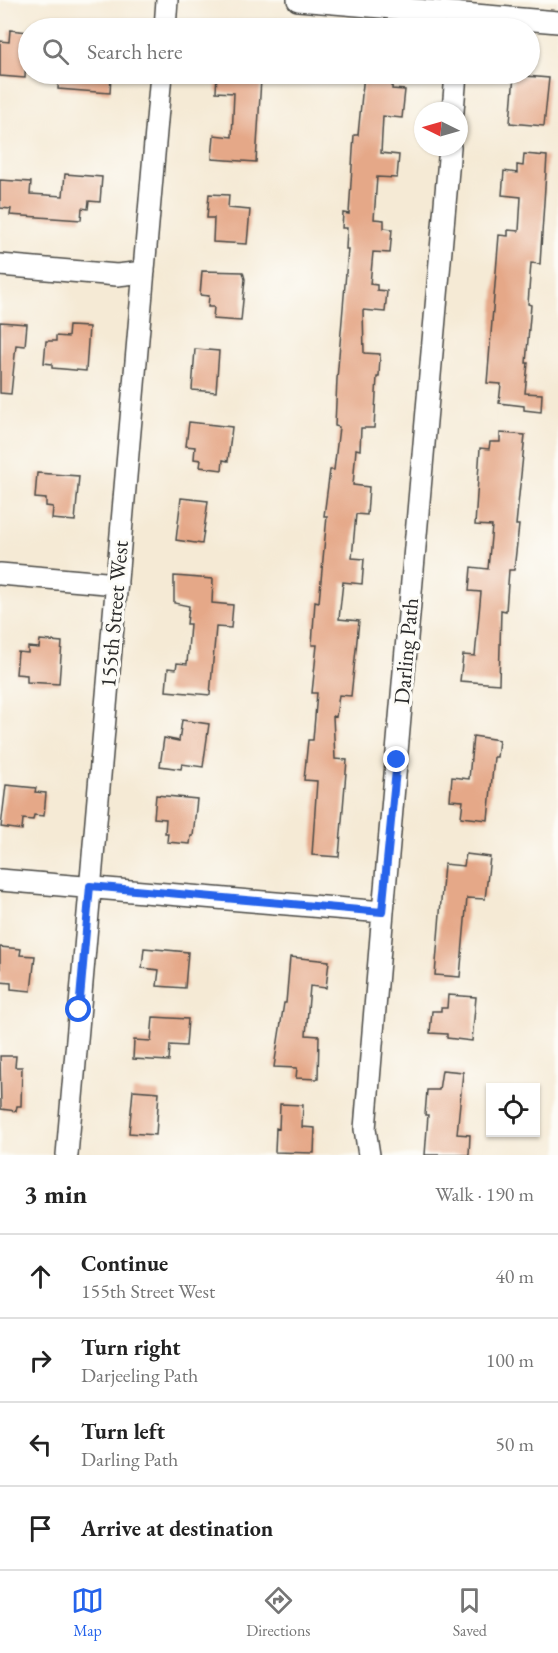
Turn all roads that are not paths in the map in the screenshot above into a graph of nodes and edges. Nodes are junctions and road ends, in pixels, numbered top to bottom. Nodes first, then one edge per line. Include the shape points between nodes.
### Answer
1 (167, 0) edge
2 (298, 0) edge
3 (166, 18) edge
4 (437, 18) edge
5 (540, 22) edge
6 (558, 22) edge
7 (160, 84) edge
8 (455, 84) edge
9 (454, 102) edge
10 (449, 156) edge
11 (0, 265) edge
12 (144, 272) junction
13 (0, 573) edge
14 (117, 584) junction
15 (0, 880) edge
16 (90, 886) junction
17 (382, 912) junction
18 (67, 1155) edge
19 (369, 1155) edge

1 - 3 street
2 - 4 street
5 - 6 street
7 - 12 street, 155th Street West
8 - 9 street
10 - 17 street, Darling Path
11 - 12 street via 117,275
12 - 14 street, 155th Street West
13 - 14 street
14 - 16 street, 155th Street West
15 - 16 street
16 - 17 street
16 - 18 street, 155th Street West
17 - 19 street, Darling Path via 366,1129

